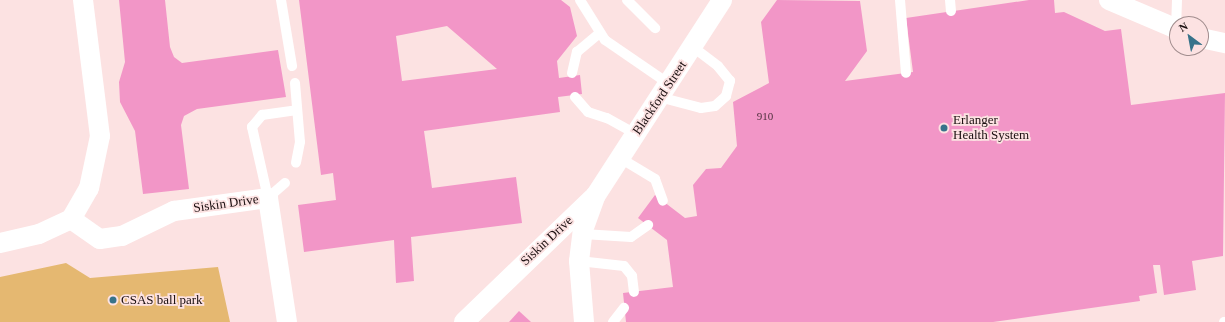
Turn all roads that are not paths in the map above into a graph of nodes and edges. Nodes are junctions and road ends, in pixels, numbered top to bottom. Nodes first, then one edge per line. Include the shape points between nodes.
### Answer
1 (83, 0) edge
2 (281, 0) edge
3 (580, 0) edge
4 (627, 0) edge
5 (722, 0) edge
6 (900, 0) edge
7 (950, 0) edge
8 (1109, 0) edge
9 (1177, 0) edge
10 (951, 11) dead end
11 (1177, 16) edge
12 (1169, 26) edge
13 (655, 28) dead end
14 (600, 33) junction
15 (1209, 40) edge
16 (1225, 43) edge
17 (694, 47) junction
18 (292, 66) dead end
19 (572, 73) dead end
20 (906, 73) dead end
21 (295, 84) dead end
22 (664, 90) junction
23 (575, 98) dead end
24 (297, 110) junction
25 (636, 134) junction
26 (620, 158) junction
27 (296, 163) dead end
28 (285, 184) dead end
29 (596, 195) junction
30 (268, 198) junction
31 (663, 201) dead end
32 (71, 219) junction
33 (648, 225) dead end
34 (583, 234) junction
35 (0, 243) edge
36 (578, 261) junction
37 (634, 292) dead end
38 (624, 308) dead end
39 (287, 322) edge
40 (464, 322) edge
41 (584, 322) edge
42 (613, 322) edge

1 - 32 street via 100,136 89,188
2 - 18 lane
3 - 14 lane
4 - 13 lane
5 - 17 street, Blackford Street
6 - 20 lane
7 - 10 lane
8 - 12 street
9 - 11 lane
14 - 19 lane via 578,52
14 - 22 lane
15 - 16 street
17 - 22 street, Blackford Street
17 - 22 lane via 730,81 726,96 715,106 701,108
21 - 24 lane
22 - 25 street, Blackford Street
23 - 25 lane via 588,112 607,118
24 - 27 lane via 300,142
24 - 30 lane via 262,115 252,128
25 - 26 street, Blackford Street
26 - 29 street, Blackford Street
26 - 31 lane via 655,179
28 - 30 lane
29 - 34 street
29 - 40 street, Siskin Drive
30 - 32 street, Siskin Drive via 174,211 122,236 100,238
30 - 39 street, Siskin Drive
32 - 35 street via 39,234
33 - 34 lane via 631,237
34 - 36 street
36 - 37 lane via 624,266 632,276
36 - 41 street
38 - 42 lane

